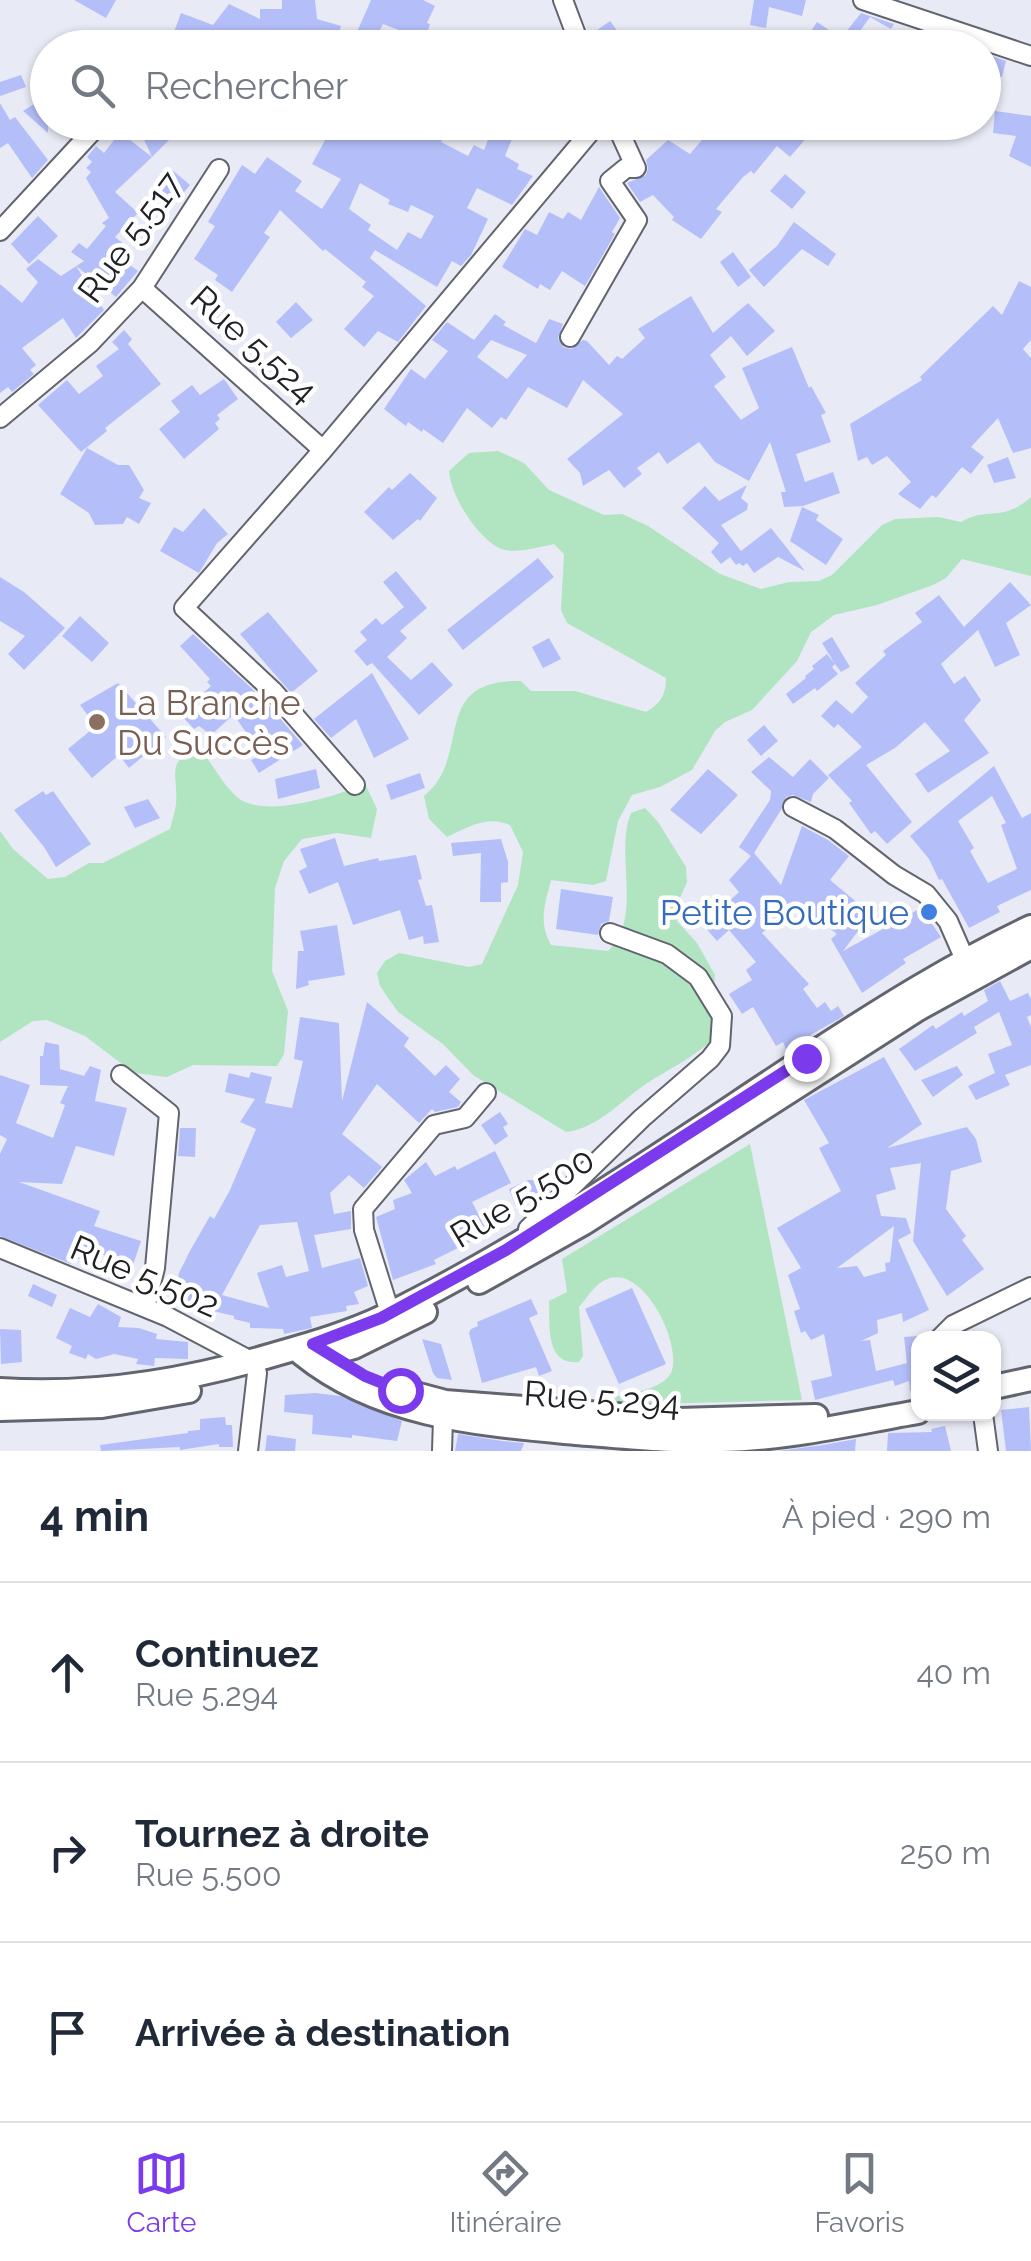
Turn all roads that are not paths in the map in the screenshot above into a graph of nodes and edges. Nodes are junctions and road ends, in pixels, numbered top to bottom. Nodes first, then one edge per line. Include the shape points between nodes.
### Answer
1 (563, 0) edge
2 (863, 0) edge
3 (574, 30) edge
4 (953, 30) edge
5 (1001, 46) edge
6 (1031, 56) edge
7 (84, 140) edge
8 (584, 140) edge
9 (623, 140) edge
10 (219, 169) dead end
11 (0, 232) edge
12 (142, 288) junction
13 (570, 337) dead end
14 (0, 418) edge
15 (323, 450) junction
16 (355, 785) dead end
17 (794, 807) dead end
18 (1031, 927) edge
19 (610, 933) dead end
20 (1031, 947) edge
21 (966, 962) junction
22 (121, 1076) dead end
23 (486, 1093) dead end
24 (0, 1248) edge
25 (506, 1250) junction
26 (1031, 1287) edge
27 (145, 1307) junction
28 (390, 1313) junction
29 (947, 1331) edge
30 (311, 1352) junction
31 (255, 1368) junction
32 (1031, 1379) edge
33 (1001, 1385) edge
34 (0, 1390) edge
35 (1031, 1394) edge
36 (1001, 1397) edge
37 (911, 1403) edge
38 (0, 1409) edge
39 (911, 1413) edge
40 (444, 1419) junction
41 (983, 1421) edge
42 (677, 1445) edge
43 (248, 1451) edge
44 (442, 1451) edge
45 (988, 1451) edge

1 - 3 street
2 - 4 street
5 - 6 street
7 - 11 street
8 - 15 street
9 - 13 street via 636,168 610,181 637,220
10 - 12 street, Rue 5.517
12 - 14 street, Rue 5.517
12 - 15 street, Rue 5.524
15 - 16 street via 184,608 273,691
17 - 21 street via 926,894 948,920
18 - 21 main road, Rue 5.500
19 - 25 street via 667,954 698,977 722,1016 720,1046
20 - 30 main road, Rue 5.500 via 851,1050 550,1244 376,1338
21 - 25 main road, Rue 5.500 via 852,1027
22 - 27 street via 169,1113 156,1268
23 - 28 street via 465,1118 434,1125 363,1208
24 - 27 street, Rue 5.502
25 - 28 main road, Rue 5.500
26 - 29 street
27 - 31 street, Rue 5.502
28 - 30 main road, Rue 5.500
30 - 31 main road, Rue 5.500
30 - 37 main road, Rue 5.294 via 444,1402 546,1412 785,1418
30 - 40 main road, Rue 5.294 via 356,1389
31 - 34 main road, Rue 5.500 via 100,1389
31 - 38 main road, Rue 5.500 via 126,1403
31 - 43 street
32 - 33 main road
35 - 36 main road
39 - 42 main road, Rue 5.294
40 - 42 main road, Rue 5.294
40 - 44 street
41 - 45 street

